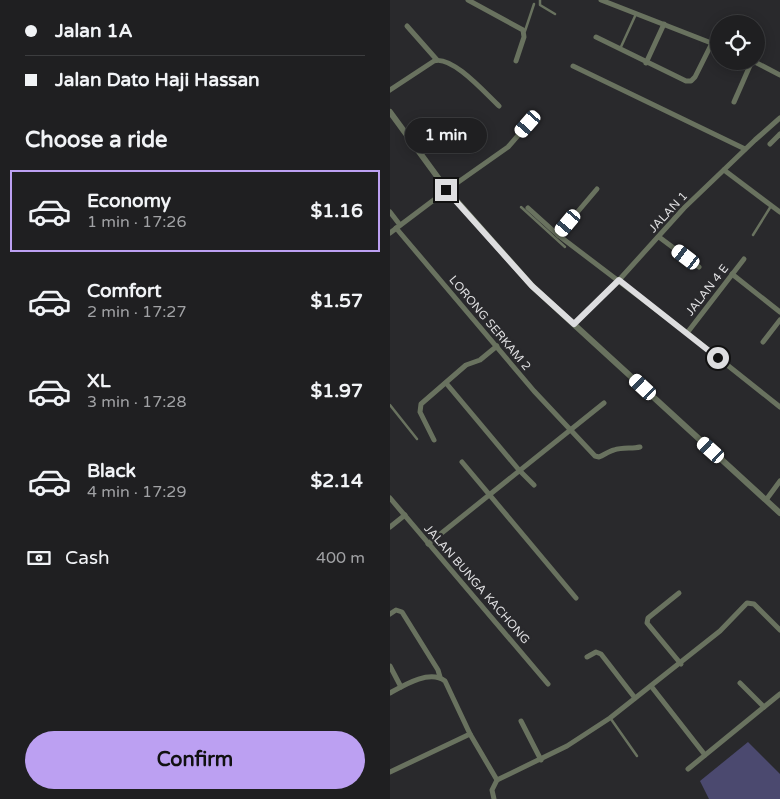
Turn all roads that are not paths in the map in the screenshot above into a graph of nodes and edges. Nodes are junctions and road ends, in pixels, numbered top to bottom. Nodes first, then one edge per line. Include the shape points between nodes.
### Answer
1 (468, 0) edge
2 (540, 0) edge
3 (600, 0) edge
4 (534, 4) dead end
5 (555, 14) dead end
6 (636, 14) junction
7 (664, 24) junction
8 (407, 26) dead end
9 (524, 33) junction
10 (596, 37) dead end
11 (710, 42) edge
12 (710, 47) edge
13 (620, 49) junction
14 (437, 60) junction
15 (516, 61) dead end
16 (646, 63) junction
17 (573, 66) dead end
18 (765, 68) edge
19 (748, 70) edge
20 (780, 75) edge
21 (390, 90) edge
22 (734, 102) dead end
23 (499, 106) dead end
24 (390, 112) edge
25 (780, 118) edge
26 (528, 124) dead end
27 (780, 134) edge
28 (770, 144) dead end
29 (746, 149) junction
30 (724, 170) junction
31 (598, 188) dead end
32 (446, 190) junction
33 (772, 206) junction
34 (521, 207) dead end
35 (528, 208) dead end
36 (390, 212) edge
37 (780, 212) edge
38 (538, 220) junction
39 (398, 227) junction
40 (390, 233) edge
41 (558, 235) junction
42 (753, 235) dead end
43 (659, 237) junction
44 (565, 247) dead end
45 (744, 259) dead end
46 (699, 267) dead end
47 (732, 274) junction
48 (619, 280) junction
49 (780, 312) edge
50 (780, 320) edge
51 (574, 324) junction
52 (687, 333) junction
53 (763, 342) dead end
54 (497, 346) junction
55 (446, 383) junction
56 (604, 402) dead end
57 (390, 405) edge
58 (780, 407) edge
59 (392, 410) edge
60 (571, 430) junction
61 (417, 440) dead end
62 (434, 440) dead end
63 (640, 447) dead end
64 (462, 462) dead end
65 (519, 470) junction
66 (780, 481) edge
67 (534, 485) dead end
68 (489, 494) junction
69 (390, 498) edge
70 (766, 500) junction
71 (780, 512) edge
72 (405, 515) junction
73 (390, 527) edge
74 (428, 544) junction
75 (680, 593) dead end
76 (576, 598) dead end
77 (390, 614) edge
78 (780, 630) edge
79 (587, 657) dead end
80 (681, 664) junction
81 (390, 666) edge
82 (440, 677) junction
83 (740, 683) dead end
84 (548, 684) dead end
85 (651, 686) junction
86 (401, 687) junction
87 (390, 693) edge
88 (780, 694) edge
89 (635, 698) junction
90 (764, 707) junction
91 (610, 718) junction
92 (521, 721) dead end
93 (470, 734) junction
94 (705, 755) junction
95 (637, 756) dead end
96 (541, 760) junction
97 (688, 768) dead end
98 (390, 772) edge
99 (497, 780) junction
100 (494, 799) edge

1 - 9 street
2 - 5 lane via 540,5
3 - 6 street
4 - 9 lane
6 - 7 street
6 - 13 lane
7 - 11 street
7 - 16 street
8 - 14 street
9 - 15 street
10 - 13 street
12 - 16 street via 691,81
13 - 16 street
14 - 21 street
14 - 23 street via 458,68
17 - 29 street
18 - 20 street
19 - 22 street
24 - 32 street
25 - 29 street, JALAN 1
26 - 32 street via 508,147
27 - 28 street
29 - 30 street, JALAN 1
30 - 33 street
30 - 43 street, JALAN 1
31 - 41 street
32 - 39 street
32 - 51 street via 532,286
33 - 37 street
33 - 42 lane
34 - 38 lane
35 - 38 street
36 - 39 street, LORONG SERKAM 2
38 - 41 street
38 - 44 lane
39 - 40 street
39 - 54 street, LORONG SERKAM 2
41 - 48 street
43 - 46 street
43 - 48 street, JALAN 1
45 - 47 street, JALAN 4 E
47 - 49 street
47 - 52 street, JALAN 4 E
48 - 51 street, JALAN 1
48 - 52 street
50 - 53 street
51 - 70 street
52 - 58 street
54 - 55 street via 480,360 466,365
54 - 60 street, LORONG SERKAM 2
55 - 62 street via 420,406
55 - 65 street
56 - 60 street
57 - 59 lane
59 - 61 lane
60 - 63 street, LORONG SERKAM 2 via 599,457 611,450
60 - 65 street
64 - 68 street
65 - 67 street
65 - 68 street
66 - 70 street
68 - 74 street
68 - 76 street
69 - 72 street, JALAN BUNGA KACHONG
70 - 71 street
72 - 73 street
72 - 74 street, JALAN BUNGA KACHONG
74 - 84 street, JALAN BUNGA KACHONG
75 - 80 street via 648,618 647,623
77 - 82 street via 396,610 402,612
78 - 80 street via 754,604 746,602 720,631
79 - 89 street via 596,652 601,654
80 - 85 street
81 - 86 street
82 - 86 street via 428,677
82 - 93 street via 445,681
83 - 90 street
85 - 89 street
85 - 94 street
86 - 87 street
88 - 90 street
89 - 91 street
90 - 94 street
91 - 95 lane
91 - 96 street
92 - 96 street
93 - 98 street
93 - 99 street
94 - 97 street
96 - 99 street
99 - 100 street via 492,790

